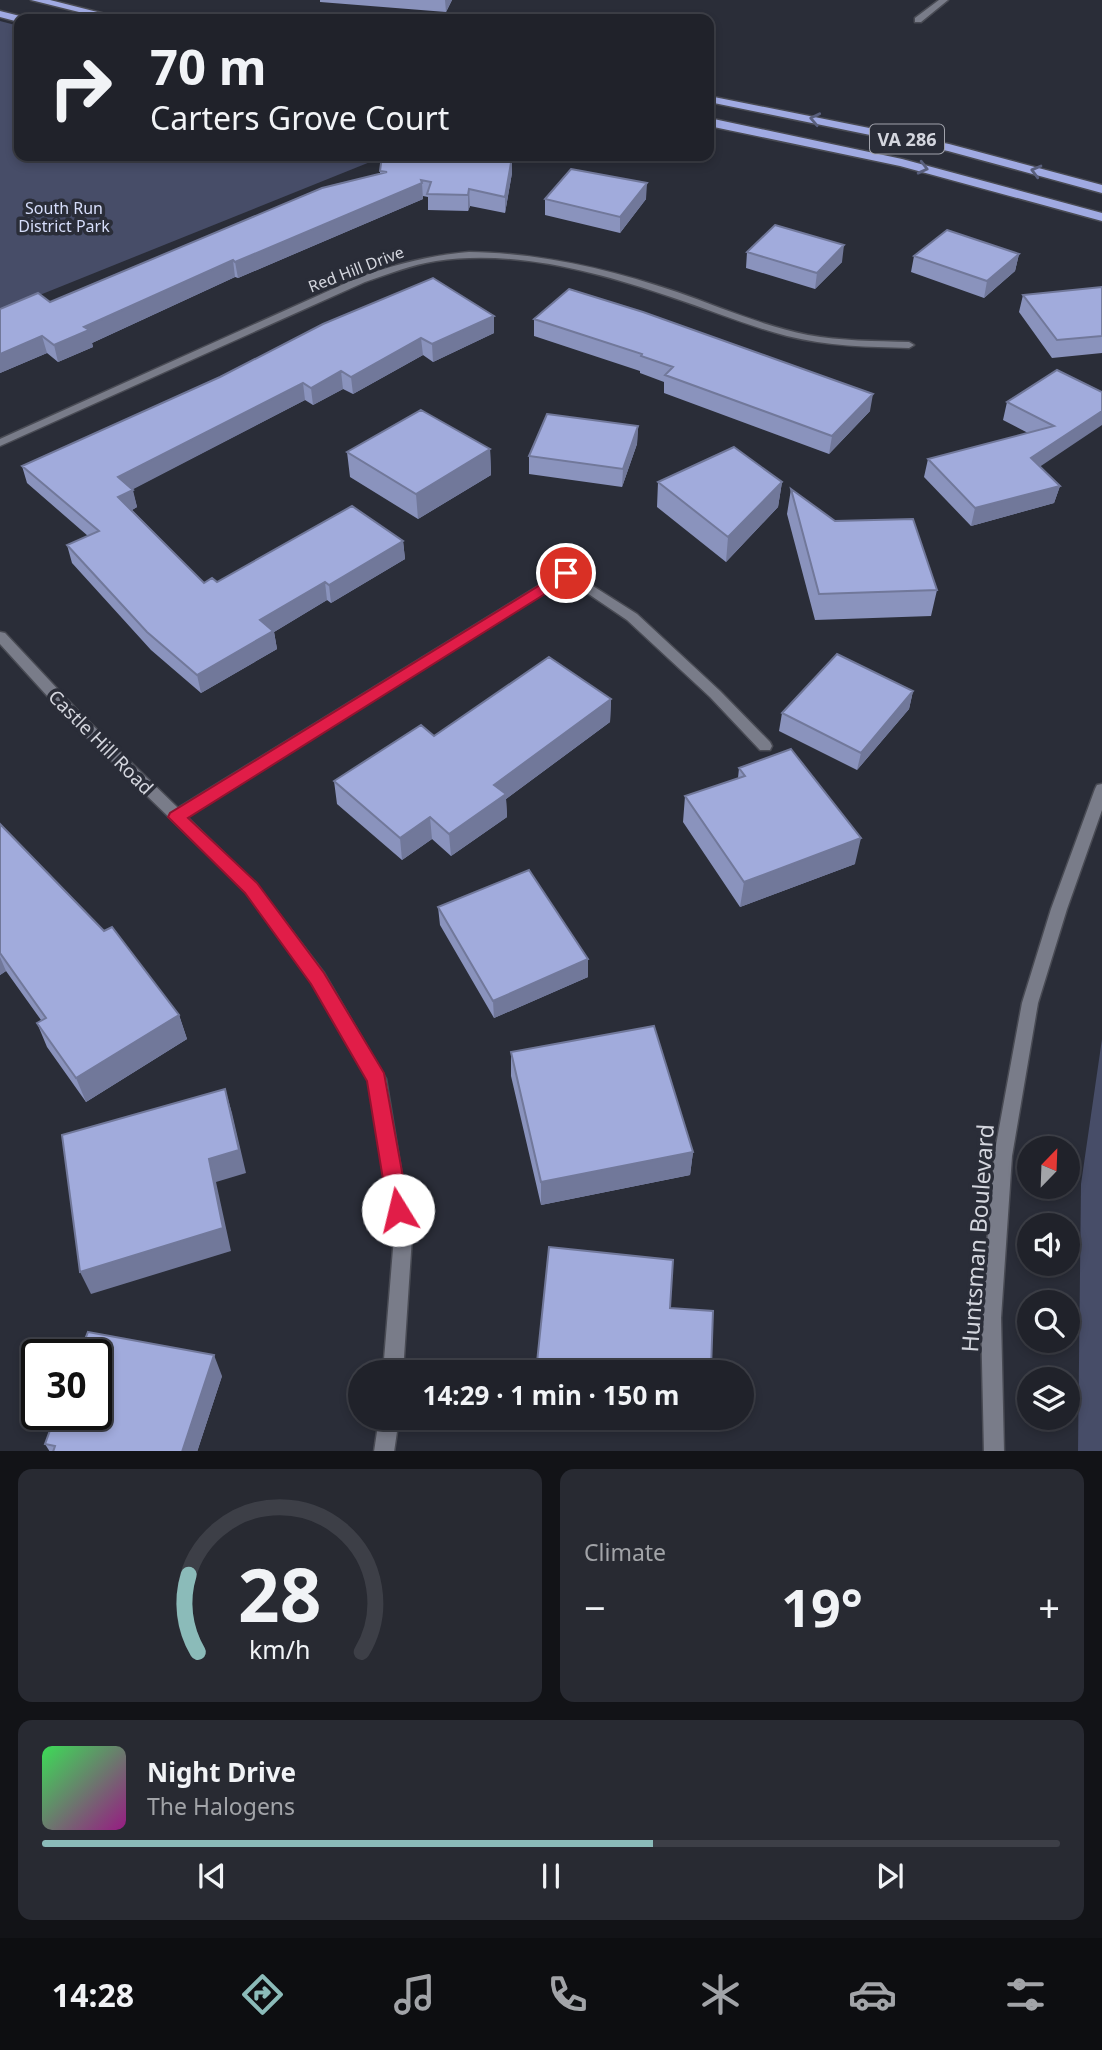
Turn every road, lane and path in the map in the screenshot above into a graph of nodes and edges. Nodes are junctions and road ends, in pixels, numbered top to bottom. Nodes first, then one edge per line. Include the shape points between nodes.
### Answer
1 (36, 0) edge
2 (944, 0) edge
3 (98, 14) edge
4 (918, 20) dead end
5 (714, 100) edge
6 (714, 123) edge
7 (1102, 189) edge
8 (1102, 217) edge
9 (909, 345) dead end
10 (0, 443) edge
11 (0, 636) edge
12 (765, 746) dead end
13 (1102, 789) edge
14 (176, 817) junction
15 (394, 1360) edge
16 (387, 1430) edge
17 (384, 1451) edge
18 (994, 1451) edge

1 - 3 highway
2 - 4 street
7 -> 5 highway, VA 286 via 949,148
6 -> 8 highway, VA 286 via 902,163
9 - 10 street, Red Hill Drive via 807,337 555,262 511,255 455,257 407,264 361,281
11 - 14 street, Castle Hill Road
12 - 14 street via 632,617 566,573
13 - 18 street, Huntsman Boulevard via 1030,1003 1003,1156 990,1318
14 - 15 street, Castle Hill Road via 251,888 318,978 377,1079 403,1237
16 - 17 street

